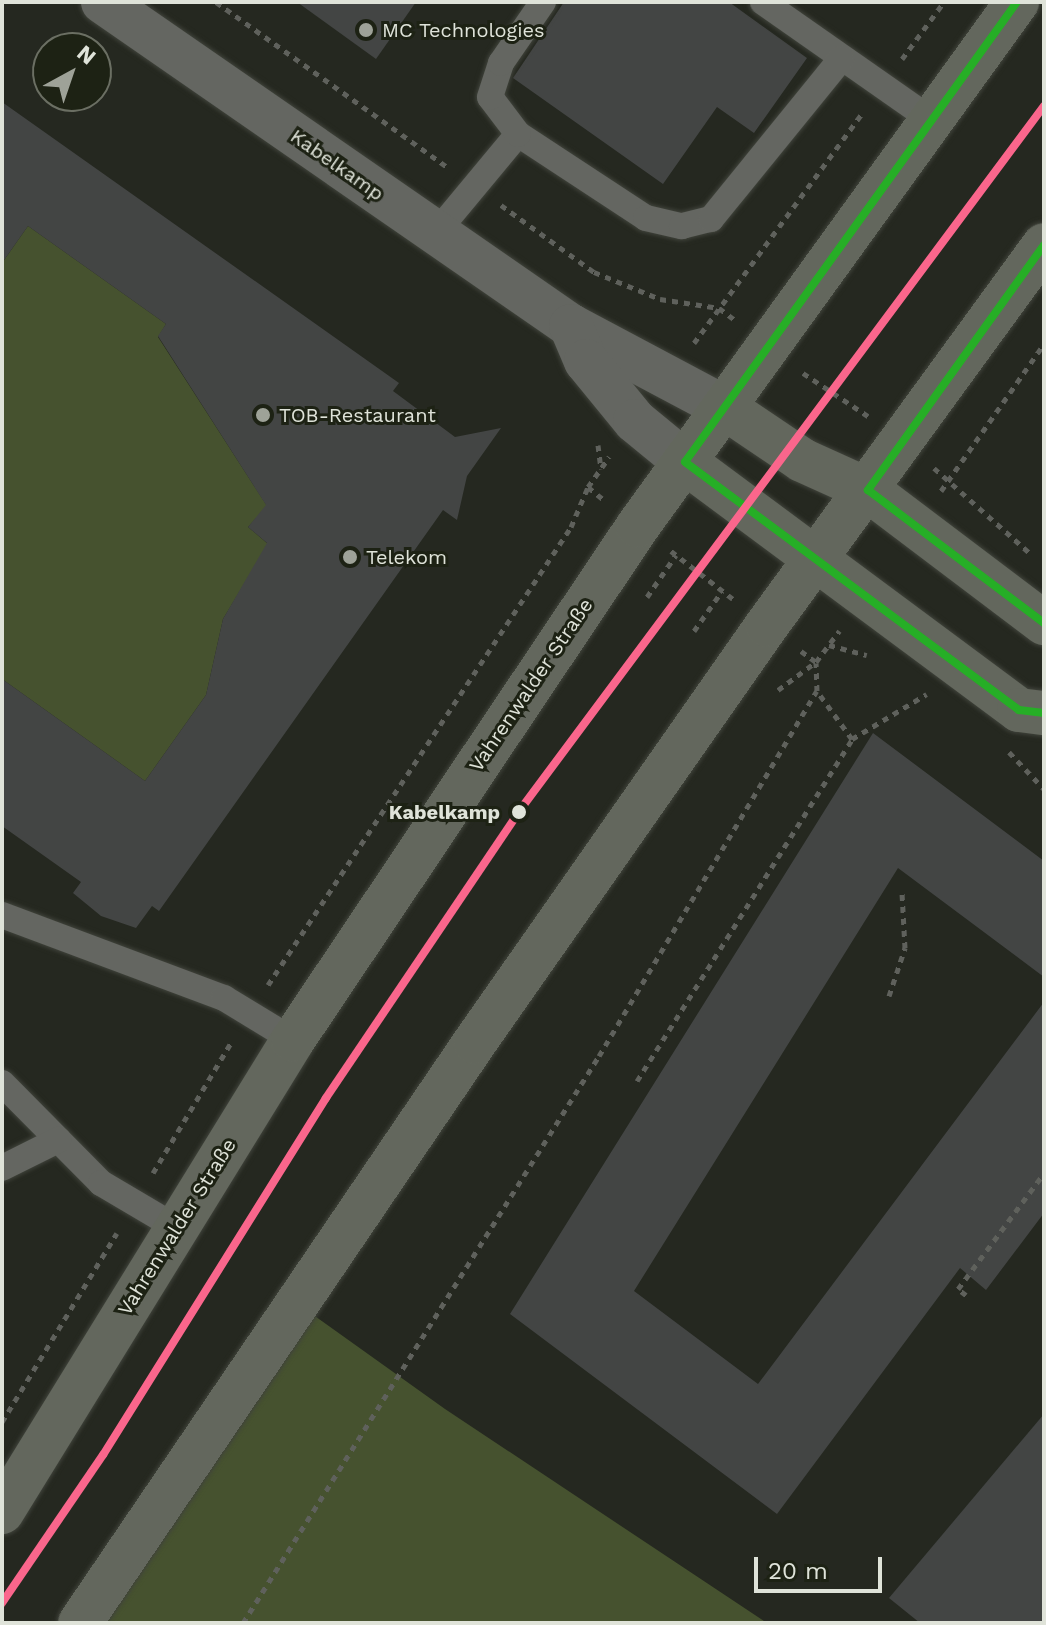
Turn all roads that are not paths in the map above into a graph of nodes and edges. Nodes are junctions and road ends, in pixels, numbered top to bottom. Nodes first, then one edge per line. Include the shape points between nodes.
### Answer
1 (103, 2) edge
2 (543, 2) edge
3 (763, 2) edge
4 (1017, 2) edge
5 (841, 59) junction
6 (933, 121) junction
7 (518, 134) junction
8 (435, 234) junction
9 (1044, 245) edge
10 (571, 326) junction
11 (725, 408) junction
12 (685, 462) junction
13 (868, 490) junction
14 (815, 559) junction
15 (1044, 623) edge
16 (1044, 713) edge
17 (2, 915) edge
18 (293, 1040) junction
19 (2, 1083) edge
20 (58, 1140) junction
21 (2, 1168) edge
22 (177, 1228) junction
23 (2, 1512) edge
24 (80, 1623) edge

1 - 8 street, Kabelkamp
2 - 7 lane via 501,63 490,97
3 - 5 lane
4 - 6 main road, Vahrenwalder Straße
5 - 6 lane
5 - 7 lane via 711,219 682,226 646,218
6 - 11 main road, Vahrenwalder Straße
7 - 8 lane
8 - 10 street, Kabelkamp
9 - 13 main road
10 - 11 street, Kabelkamp
10 - 12 street via 586,361 635,421
11 - 12 main road, Vahrenwalder Straße
11 - 13 main road via 802,460
12 - 14 main road
12 - 18 main road, Vahrenwalder Straße
13 - 14 main road
13 - 15 main road
14 - 16 main road via 1019,710
14 - 24 main road via 475,1042
17 - 18 lane via 224,998
18 - 22 main road, Vahrenwalder Straße
19 - 20 lane
20 - 21 lane
20 - 22 lane via 101,1183
22 - 23 main road, Vahrenwalder Straße

